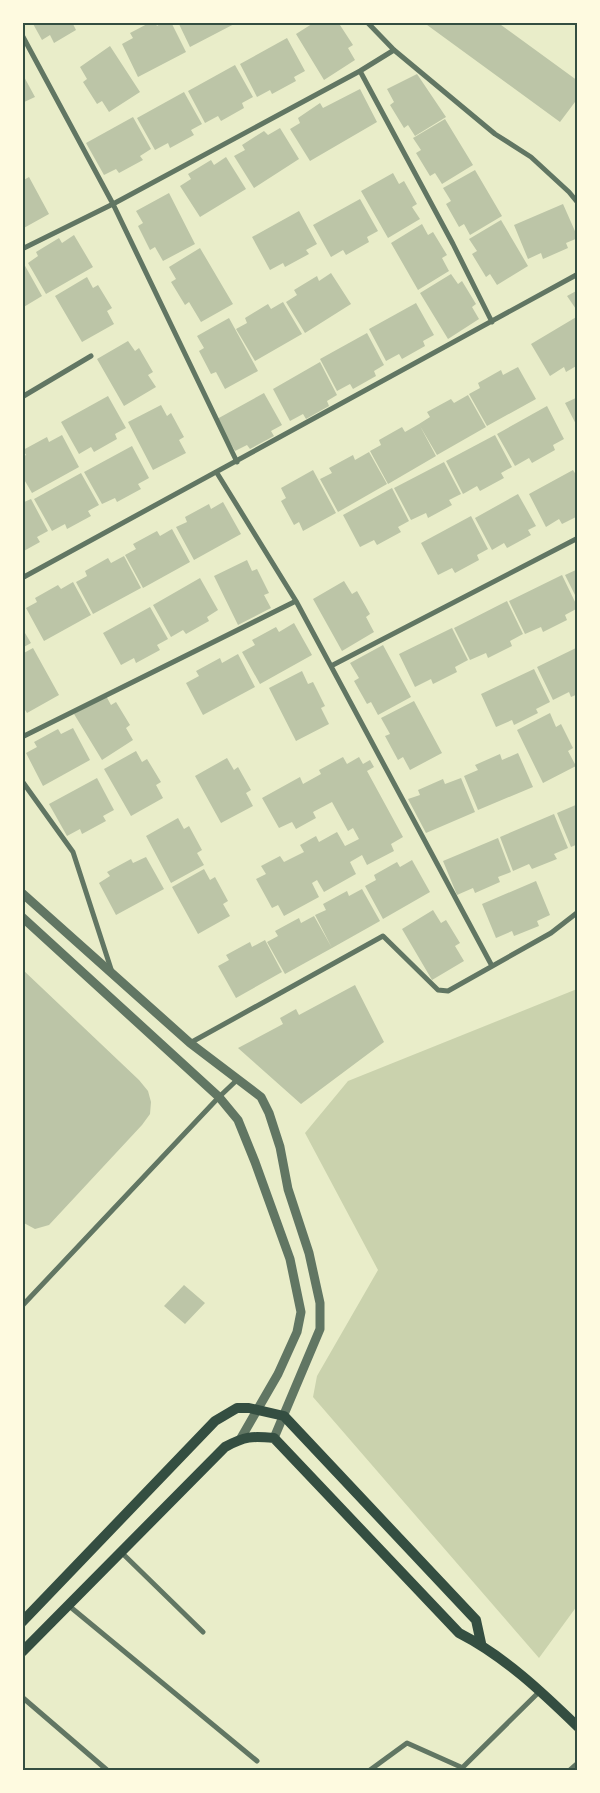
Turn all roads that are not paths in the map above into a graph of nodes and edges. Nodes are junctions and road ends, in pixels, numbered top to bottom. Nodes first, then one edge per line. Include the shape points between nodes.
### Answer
1 (367, 22) edge
2 (22, 35) edge
3 (394, 50) junction
4 (360, 70) junction
5 (578, 203) edge
6 (113, 204) junction
7 (22, 249) edge
8 (578, 274) edge
9 (492, 322) junction
10 (91, 356) dead end
11 (22, 397) edge
12 (237, 462) junction
13 (217, 472) junction
14 (578, 538) edge
15 (22, 578) edge
16 (296, 601) junction
17 (331, 666) junction
18 (22, 737) edge
19 (22, 781) edge
20 (22, 893) edge
21 (578, 912) edge
22 (22, 918) edge
23 (492, 966) junction
24 (112, 972) junction
25 (190, 1043) junction
26 (238, 1079) junction
27 (219, 1097) junction
28 (22, 1306) edge
29 (257, 1409) junction
30 (284, 1416) junction
31 (241, 1438) junction
32 (274, 1438) junction
33 (121, 1552) junction
34 (68, 1605) junction
35 (22, 1622) edge
36 (202, 1632) dead end
37 (481, 1644) junction
38 (22, 1652) edge
39 (541, 1691) junction
40 (22, 1697) edge
41 (578, 1727) edge
42 (257, 1761) dead end
43 (578, 1763) edge
44 (461, 1769) edge
45 (108, 1770) edge
46 (370, 1770) edge
47 (570, 1770) edge

1 - 3 street
2 - 6 street
3 - 4 street
3 - 5 street via 494,134 531,157
4 - 6 street
4 - 9 street
6 - 7 street
6 - 12 street
8 - 9 street
9 - 12 street
10 - 11 street
12 - 13 street
13 - 15 street
13 - 16 street
14 - 17 street
16 - 17 street
16 - 18 street
17 - 23 street
19 - 24 street via 73,852
20 - 24 street
21 - 23 street via 551,933
22 - 27 street
23 - 25 street via 448,991 438,990 383,936
24 - 25 street
25 - 26 street
26 - 27 street
26 - 30 street via 261,1097 269,1113 320,1303 320,1329
27 - 28 street
27 - 29 street via 238,1120 255,1162 290,1259 301,1312 297,1332 282,1366
29 - 30 main road
29 - 31 street
29 - 35 main road via 237,1408 215,1421
30 - 32 street
30 - 37 main road via 476,1620
31 - 32 main road
31 - 33 main road via 218,1453
32 - 37 main road via 459,1633
33 - 34 main road
33 - 36 street
34 - 38 main road
34 - 42 street
37 - 39 main road
39 - 41 main road
39 - 44 street
40 - 45 street
43 - 47 street
44 - 46 street via 407,1743

